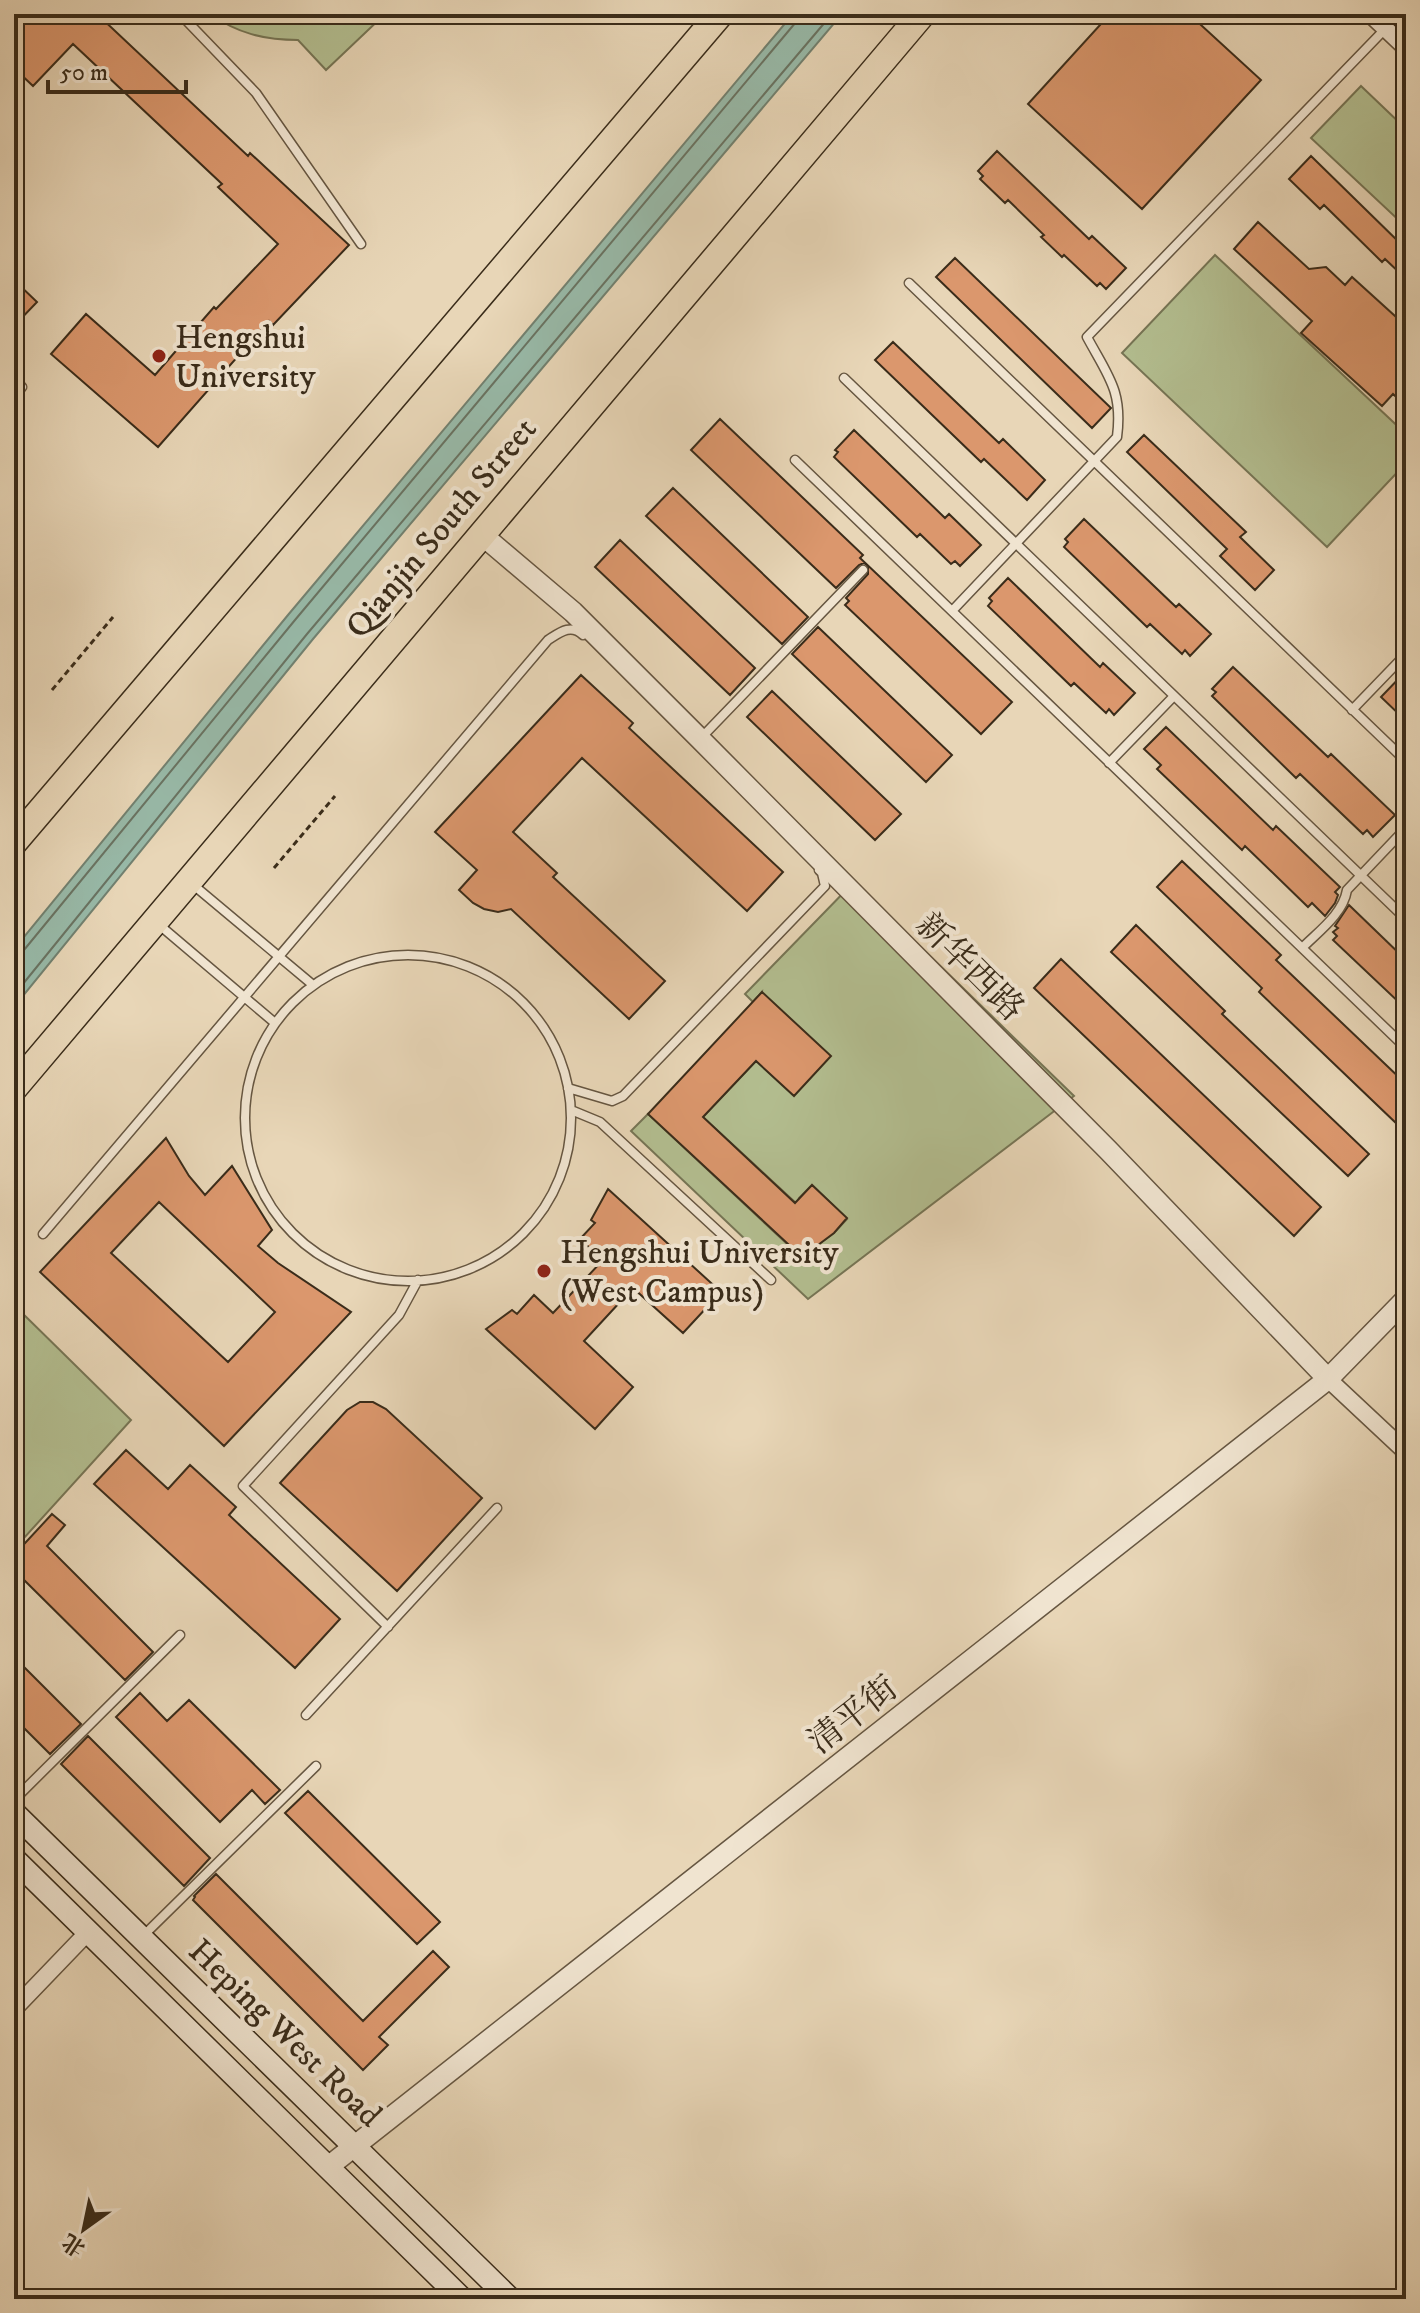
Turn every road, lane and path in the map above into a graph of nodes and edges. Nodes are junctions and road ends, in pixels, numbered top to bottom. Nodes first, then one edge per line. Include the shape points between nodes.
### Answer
1 (180, 14) edge
2 (720, 14) edge
3 (922, 14) edge
4 (1370, 14) edge
5 (1398, 18) edge
6 (1406, 48) edge
7 (361, 244) dead end
8 (909, 283) dead end
9 (844, 378) dead end
10 (14, 380) edge
11 (14, 396) edge
12 (795, 460) dead end
13 (1095, 462) junction
14 (481, 534) junction
15 (1016, 544) junction
16 (863, 570) dead end
17 (952, 611) junction
18 (113, 617) dead end
19 (1406, 654) edge
20 (52, 690) dead end
21 (1174, 696) junction
22 (1352, 710) junction
23 (700, 739) junction
24 (1406, 761) edge
25 (1109, 763) junction
26 (335, 796) dead end
27 (1406, 828) edge
28 (14, 842) edge
29 (274, 868) dead end
30 (1361, 875) junction
31 (189, 880) junction
32 (1406, 919) edge
33 (155, 921) junction
34 (1302, 948) junction
35 (279, 957) junction
36 (313, 985) junction
37 (245, 997) junction
38 (275, 1023) junction
39 (1406, 1048) edge
40 (14, 1088) edge
41 (568, 1088) junction
42 (571, 1110) junction
43 (43, 1234) dead end
44 (418, 1280) junction
45 (771, 1280) dead end
46 (1406, 1299) edge
47 (1328, 1379) junction
48 (1406, 1452) edge
49 (497, 1508) dead end
50 (388, 1627) junction
51 (180, 1635) dead end
52 (306, 1715) dead end
53 (316, 1766) dead end
54 (14, 1800) edge
55 (14, 1813) edge
56 (14, 1859) edge
57 (88, 1932) junction
58 (141, 1938) junction
59 (14, 2009) edge
60 (354, 2147) junction
61 (328, 2167) junction
62 (462, 2299) edge
63 (510, 2299) edge

1 - 7 lane via 256,93
2 - 28 main road
3 - 14 main road, Qianjin South Street
4 - 5 street
5 - 6 street
5 - 13 lane via 1087,337 1112,382 1120,416 1117,437
8 - 13 lane
9 - 15 lane
10 - 11 lane via 22,387
12 - 17 lane
13 - 15 lane
13 - 22 lane
14 - 23 street, 新华西路 via 573,612
14 - 31 main road, Qianjin South Street
15 - 17 lane
15 - 21 lane
16 - 23 lane
17 - 25 lane
18 - 20 path
19 - 22 lane
21 - 25 lane
21 - 30 lane
22 - 24 lane
23 - 47 street, 新华西路
25 - 34 lane
26 - 29 path
27 - 30 lane
30 - 32 lane
30 - 34 lane via 1339,910
31 - 33 main road, Qianjin South Street
31 - 35 lane
33 - 37 lane
33 - 40 main road, Qianjin South Street
34 - 39 lane
35 - 36 lane
35 - 37 lane
35 - 41 lane via 548,640 578,630 822,873 825,886 623,1096 612,1101
36 - 38 lane
36 - 41 lane via 351,965 393,956 436,957 477,970 514,994 543,1026
37 - 38 lane
37 - 43 lane
38 - 44 lane via 257,1055 246,1099 248,1144 267,1197 302,1241 340,1265 382,1278
41 - 42 lane
42 - 44 lane via 561,1176 525,1231 470,1268
42 - 45 lane via 600,1122
44 - 50 lane via 399,1315 243,1486
46 - 47 street, 清平街
47 - 48 street, 新华西路
47 - 60 street, 清平街
49 - 50 lane
50 - 52 lane
51 - 54 lane
53 - 58 lane
55 - 58 main road, Heping West Road
56 - 57 main road, Heping West Road
57 - 59 street
57 - 61 main road, Heping West Road
58 - 60 main road, Heping West Road
60 - 61 street, 清平街
60 - 63 main road, Heping West Road
61 - 62 main road, Heping West Road

